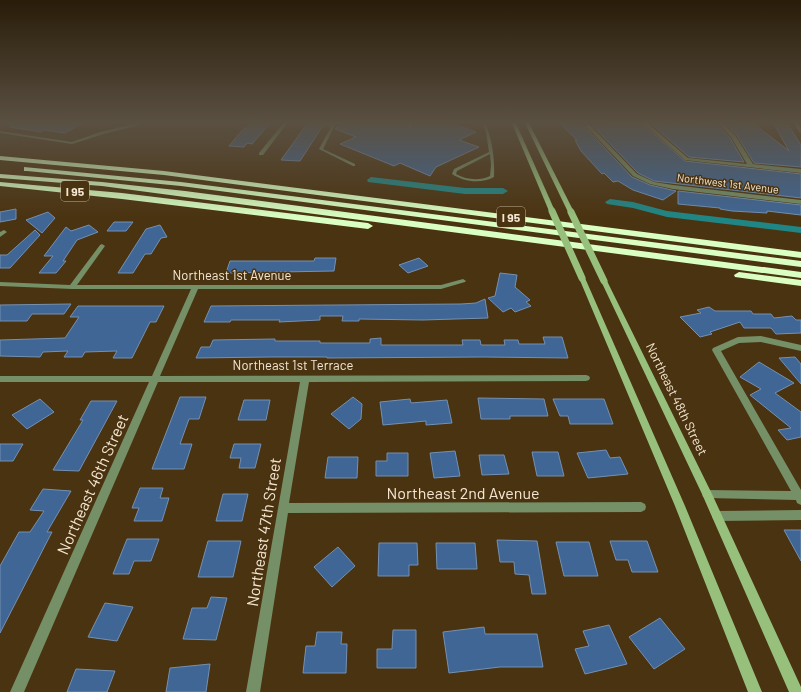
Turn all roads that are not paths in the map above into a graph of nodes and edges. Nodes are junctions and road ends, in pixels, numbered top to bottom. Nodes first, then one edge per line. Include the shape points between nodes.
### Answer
1 (330, 153) edge
2 (490, 153) joint
3 (527, 153) edge
4 (542, 153) edge
5 (614, 153) edge
6 (680, 153) edge
7 (743, 153) edge
8 (0, 158) edge
9 (0, 163) edge
10 (354, 165) dead end
11 (751, 166) junction
12 (0, 167) edge
13 (801, 172) edge
14 (0, 176) edge
15 (222, 180) junction
16 (0, 184) edge
17 (801, 202) edge
18 (102, 246) dead end
19 (801, 255) edge
20 (801, 264) edge
21 (801, 275) edge
22 (463, 281) dead end
23 (0, 284) edge
24 (801, 284) edge
25 (72, 287) junction
26 (195, 288) junction
27 (801, 348) edge
28 (157, 378) junction
29 (305, 378) junction
30 (586, 378) dead end
31 (2, 382) edge
32 (707, 494) junction
33 (800, 498) edge
34 (641, 507) dead end
35 (284, 508) junction
36 (801, 514) edge
37 (717, 516) junction
38 (18, 692) edge
39 (253, 692) edge
40 (755, 692) edge
41 (796, 692) edge

1 - 10 lane
2 - 2 lane via 492,177 473,180 460,178 454,174 455,170
3 - 40 main road, bridge via 677,498
4 - 32 main road, Northeast 48th Street, bridge
5 - 17 street, Northwest 1st Avenue via 635,175 652,183
6 - 11 street via 687,159
7 - 11 street
8 - 15 highway, I 95
9 - 15 highway via 183,180
11 - 13 street
12 - 20 highway via 181,184
14 - 21 highway via 186,194
15 - 19 highway, I 95
16 - 24 highway, I 95 via 227,208
18 - 25 street
22 - 26 street, Northeast 1st Avenue via 441,287
23 - 25 street, Northeast 1st Avenue
25 - 26 street, Northeast 1st Avenue
26 - 28 street, Northeast 46th Street
27 - 33 street via 761,339 738,340 716,350
28 - 29 street, Northeast 1st Terrace
28 - 31 street, Northeast 1st Terrace
28 - 38 street, Northeast 46th Street
29 - 30 street, Northeast 1st Terrace
29 - 35 street, Northeast 47th Street
32 - 33 street
32 - 37 main road, Northeast 48th Street
34 - 35 street, Northeast 2nd Avenue
35 - 39 street, Northeast 47th Street
36 - 37 street
37 - 41 main road, Northeast 48th Street

